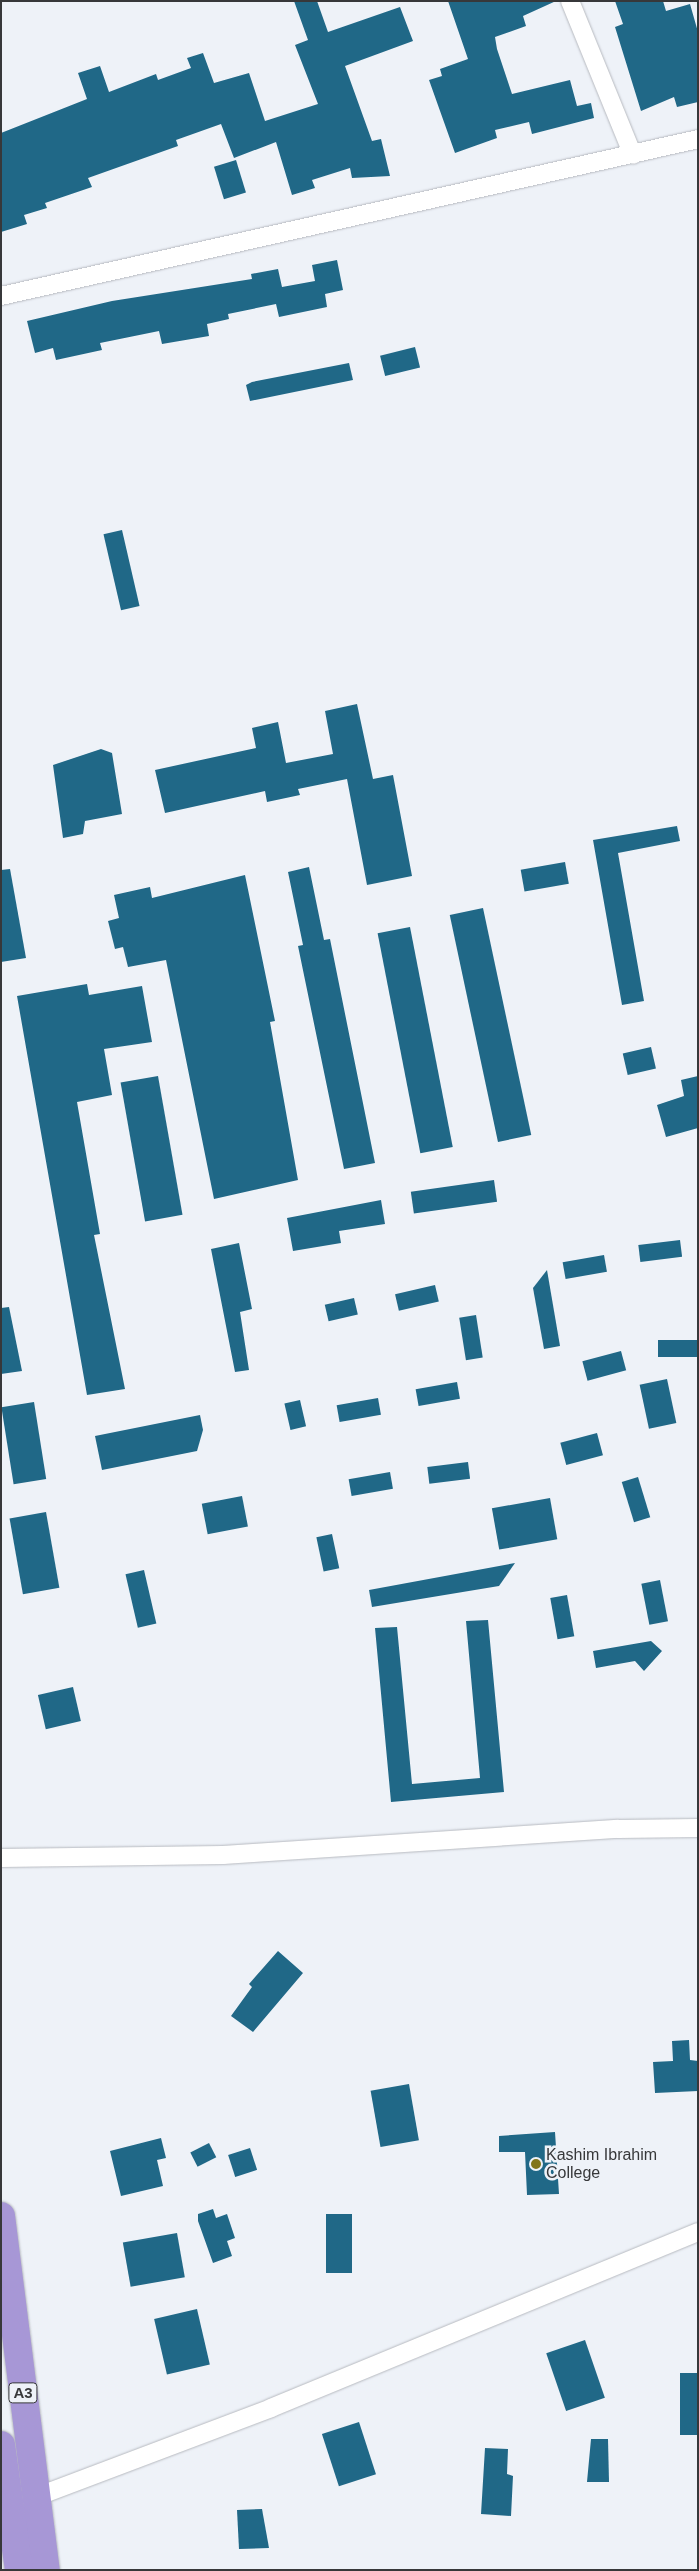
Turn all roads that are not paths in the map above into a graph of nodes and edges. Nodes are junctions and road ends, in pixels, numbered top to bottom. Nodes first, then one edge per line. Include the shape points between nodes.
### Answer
1 (570, 1) edge
2 (698, 139) edge
3 (633, 155) junction
4 (1, 296) edge
5 (698, 1828) edge
6 (1, 1858) edge
7 (1, 2216) edge
8 (698, 2232) edge
9 (1, 2444) edge
10 (36, 2497) junction
11 (19, 2570) edge
12 (46, 2570) edge

1 - 3 street
2 - 3 street
3 - 4 street
5 - 6 street via 618,1829 223,1855
7 - 10 highway, A3
8 - 10 street via 271,2408
9 - 11 highway
10 - 12 highway, A3

